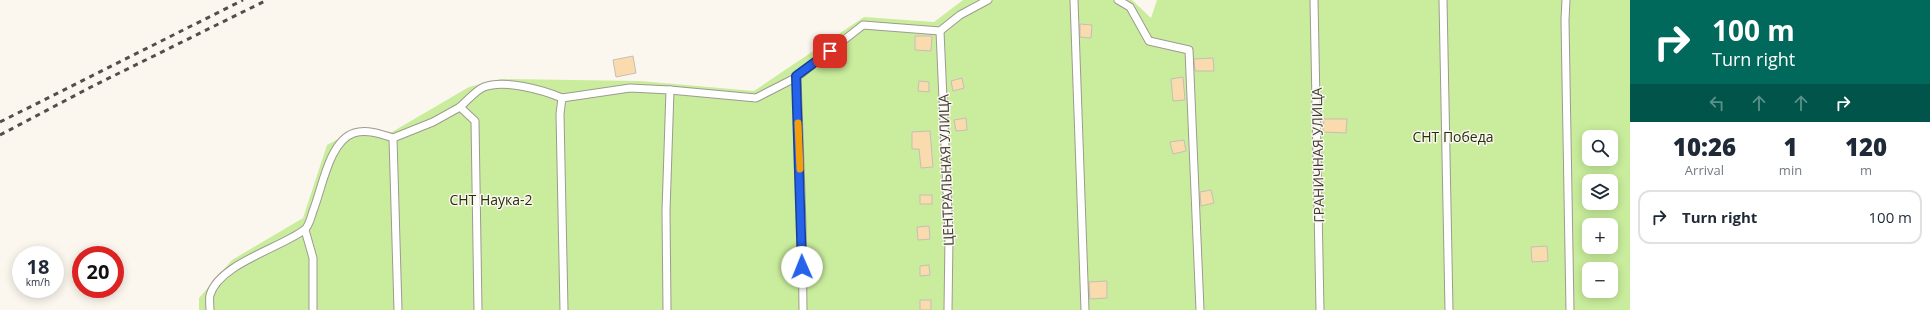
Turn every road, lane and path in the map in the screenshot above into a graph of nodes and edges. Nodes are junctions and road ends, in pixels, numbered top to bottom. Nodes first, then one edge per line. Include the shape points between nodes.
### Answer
1 (988, 0) edge
2 (1074, 0) edge
3 (1118, 0) edge
4 (1314, 0) edge
5 (1443, 0) edge
6 (1566, 0) edge
7 (940, 30) junction
8 (796, 76) junction
9 (670, 90) junction
10 (562, 98) junction
11 (460, 107) junction
12 (393, 138) junction
13 (305, 230) junction
14 (210, 310) edge
15 (313, 310) edge
16 (398, 310) edge
17 (478, 310) edge
18 (564, 310) edge
19 (667, 310) edge
20 (803, 310) edge
21 (948, 310) edge
22 (1084, 310) edge
23 (1200, 310) edge
24 (1320, 310) edge
25 (1450, 310) edge
26 (1570, 310) edge

1 - 7 lane via 960,15
2 - 22 lane
3 - 23 lane via 1130,6 1149,41 1189,50
4 - 24 lane, ГРАНИЧНАЯ УЛИЦА
5 - 25 lane
6 - 26 lane
7 - 8 lane via 863,26
7 - 21 lane, ЦЕНТРАЛЬНАЯ УЛИЦА via 949,237
8 - 9 lane via 756,98
8 - 20 lane
9 - 10 lane via 630,88
9 - 19 lane via 666,210
10 - 11 lane via 548,92 500,84 483,87
10 - 18 lane via 560,114
11 - 12 lane via 433,122
11 - 17 lane via 475,121
12 - 13 lane via 375,132 354,133 340,143 327,169
12 - 16 lane
13 - 14 lane via 243,263 221,278 210,295
13 - 15 lane via 313,258

